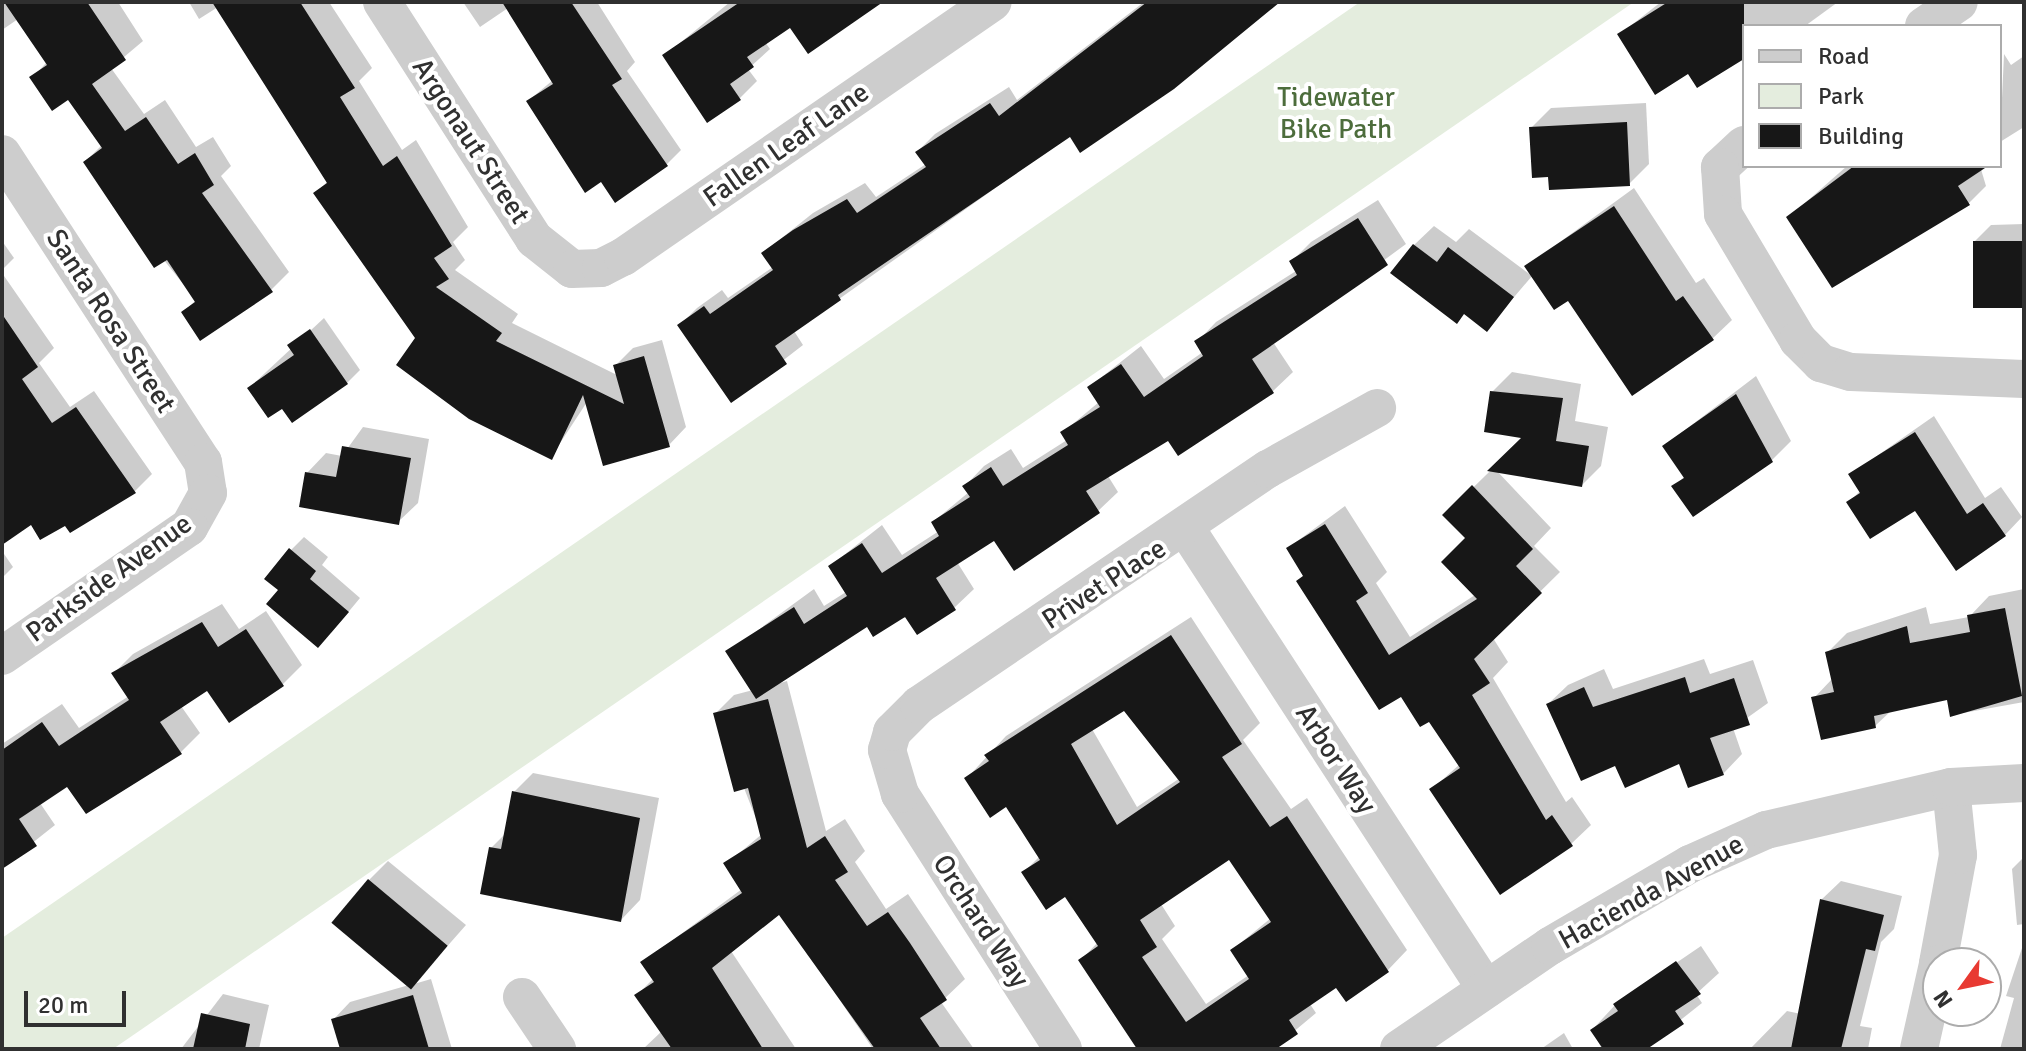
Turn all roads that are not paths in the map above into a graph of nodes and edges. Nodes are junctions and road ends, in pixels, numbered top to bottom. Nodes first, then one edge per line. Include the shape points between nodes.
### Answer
1 (382, 2) edge
2 (993, 2) edge
3 (1959, 2) edge
4 (1927, 24) edge
5 (1742, 147) edge
6 (2, 154) edge
7 (572, 269) joint
8 (2024, 379) edge
9 (1377, 408) dead end
10 (208, 493) joint
11 (1187, 530) junction
12 (2, 656) edge
13 (2024, 783) edge
14 (1951, 787) junction
15 (900, 794) joint
16 (1941, 947) edge
17 (1486, 989) junction
18 (522, 997) dead end
19 (1924, 1027) edge
20 (557, 1049) edge
21 (1063, 1049) edge
22 (1399, 1049) edge
23 (1919, 1049) edge

1 - 7 street, Argonaut Street via 534,239
2 - 7 street, Fallen Leaf Lane via 623,257
3 - 4 street
5 - 8 street via 1720,167 1723,214 1798,340 1821,363 1851,372
6 - 10 street, Santa Rosa Street via 203,462
9 - 11 street, Privet Place via 1268,469
10 - 12 street, Parkside Avenue via 189,527
11 - 15 street, Privet Place via 919,705 892,732 887,750
11 - 17 street, Arbor Way
13 - 14 street, Hacienda Avenue
14 - 16 street via 1958,855
14 - 17 street, Hacienda Avenue via 1766,830 1690,864
15 - 21 street, Orchard Way
17 - 22 street, Hacienda Avenue
18 - 20 street
19 - 23 street

